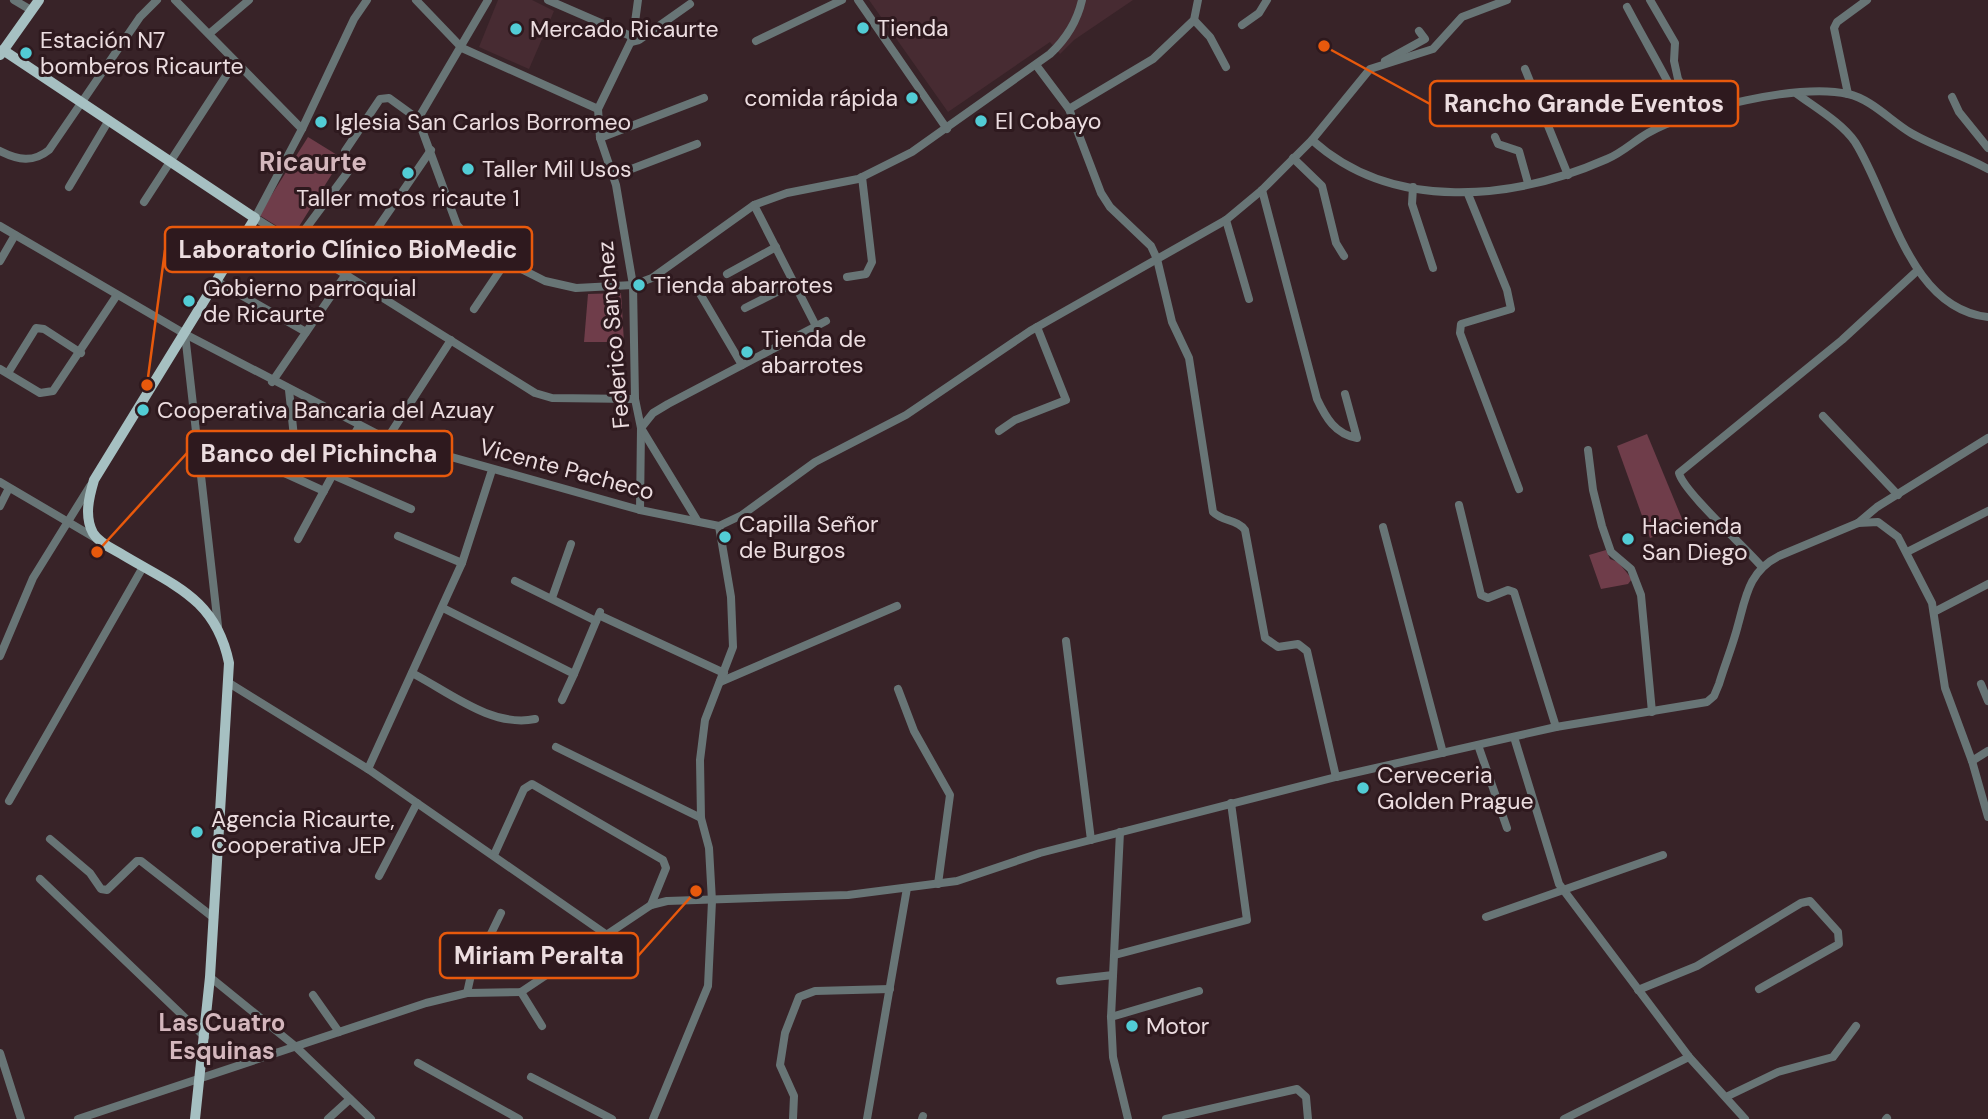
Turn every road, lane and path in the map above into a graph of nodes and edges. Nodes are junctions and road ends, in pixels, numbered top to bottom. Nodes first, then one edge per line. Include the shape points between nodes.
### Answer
1 (14, 0) edge
2 (39, 0) edge
3 (157, 0) edge
4 (175, 0) edge
5 (249, 0) edge
6 (367, 0) edge
7 (416, 0) edge
8 (488, 0) edge
9 (548, 0) edge
10 (638, 0) edge
11 (842, 0) edge
12 (858, 0) edge
13 (1082, 0) edge
14 (1198, 0) edge
15 (1267, 0) edge
16 (1507, 0) edge
17 (1650, 0) edge
18 (1867, 0) edge
19 (690, 4) dead end
20 (1627, 7) dead end
21 (31, 10) junction
22 (1194, 20) junction
23 (1242, 25) dead end
24 (1419, 31) dead end
25 (209, 34) junction
26 (632, 40) junction
27 (756, 41) dead end
28 (462, 48) junction
29 (1, 53) edge
30 (235, 62) junction
31 (1382, 63) junction
32 (1036, 65) junction
33 (1226, 67) dead end
34 (1525, 68) dead end
35 (1797, 94) junction
36 (1848, 94) junction
37 (1952, 97) dead end
38 (704, 98) dead end
39 (82, 103) junction
40 (598, 109) junction
41 (1069, 109) junction
42 (1698, 113) junction
43 (1686, 118) junction
44 (418, 119) junction
45 (109, 120) junction
46 (302, 129) junction
47 (947, 129) junction
48 (1495, 137) dead end
49 (600, 138) junction
50 (1312, 140) junction
51 (697, 144) dead end
52 (1988, 148) edge
53 (431, 150) junction
54 (0, 151) edge
55 (1293, 158) junction
56 (170, 159) junction
57 (1988, 169) edge
58 (1567, 174) junction
59 (613, 176) junction
60 (862, 177) junction
61 (1528, 183) junction
62 (69, 187) dead end
63 (1413, 187) junction
64 (1262, 190) junction
65 (1468, 194) junction
66 (144, 202) dead end
67 (754, 205) junction
68 (255, 218) junction
69 (1226, 220) junction
70 (0, 226) edge
71 (15, 235) junction
72 (295, 243) junction
73 (776, 247) junction
74 (1344, 256) dead end
75 (1157, 259) junction
76 (0, 261) edge
77 (505, 262) junction
78 (1433, 268) dead end
79 (1919, 271) junction
80 (346, 273) junction
81 (727, 274) dead end
82 (848, 277) dead end
83 (218, 282) junction
84 (794, 283) junction
85 (633, 285) junction
86 (699, 292) dead end
87 (117, 295) junction
88 (1249, 299) dead end
89 (745, 308) dead end
90 (474, 309) dead end
91 (1988, 317) edge
92 (825, 321) dead end
93 (816, 326) junction
94 (1037, 327) junction
95 (306, 332) junction
96 (185, 334) junction
97 (451, 340) junction
98 (81, 353) junction
99 (742, 365) junction
100 (4, 371) edge
101 (272, 382) junction
102 (289, 390) junction
103 (1345, 394) dead end
104 (635, 399) junction
105 (1824, 416) dead end
106 (359, 426) junction
107 (641, 428) junction
108 (999, 431) dead end
109 (1988, 438) edge
110 (387, 439) junction
111 (291, 447) dead end
112 (1588, 450) dead end
113 (269, 466) dead end
114 (492, 470) junction
115 (333, 475) junction
116 (94, 480) junction
117 (0, 482) edge
118 (9, 488) junction
119 (1519, 489) dead end
120 (324, 491) junction
121 (1898, 495) junction
122 (1459, 505) dead end
123 (0, 506) edge
124 (411, 509) dead end
125 (640, 510) junction
126 (1988, 510) edge
127 (697, 520) junction
128 (67, 523) junction
129 (1858, 523) junction
130 (719, 526) junction
131 (1383, 527) dead end
132 (398, 537) dead end
133 (298, 539) dead end
134 (98, 540) junction
135 (570, 544) dead end
136 (1907, 552) junction
137 (462, 563) junction
138 (143, 567) junction
139 (1762, 567) junction
140 (514, 581) dead end
141 (1988, 584) edge
142 (552, 598) junction
143 (897, 606) dead end
144 (443, 608) junction
145 (1934, 611) junction
146 (599, 617) junction
147 (218, 626) junction
148 (1066, 641) dead end
149 (0, 656) edge
150 (412, 673) junction
151 (574, 674) junction
152 (722, 677) junction
153 (229, 683) junction
154 (1981, 684) dead end
155 (898, 689) dead end
156 (562, 700) dead end
157 (1988, 701) edge
158 (1652, 712) junction
159 (535, 719) dead end
160 (1556, 727) junction
161 (1514, 737) junction
162 (1478, 745) junction
163 (556, 747) dead end
164 (1988, 751) edge
165 (1443, 753) junction
166 (1972, 761) junction
167 (368, 769) junction
168 (1336, 778) junction
169 (9, 801) dead end
170 (417, 803) junction
171 (1231, 803) junction
172 (1988, 817) edge
173 (701, 818) junction
174 (1507, 828) dead end
175 (1120, 832) junction
176 (50, 839) dead end
177 (1091, 840) junction
178 (494, 855) junction
179 (1663, 855) dead end
180 (379, 876) dead end
181 (40, 880) dead end
182 (938, 884) junction
183 (907, 888) junction
184 (1562, 888) junction
185 (712, 901) junction
186 (651, 905) junction
187 (501, 913) dead end
188 (1486, 917) dead end
189 (214, 918) junction
190 (607, 935) junction
191 (1115, 956) junction
192 (1114, 975) junction
193 (210, 977) junction
194 (1060, 981) dead end
195 (890, 989) junction
196 (1759, 989) dead end
197 (1638, 990) junction
198 (1199, 991) dead end
199 (521, 992) junction
200 (467, 993) junction
201 (313, 995) dead end
202 (1111, 1017) junction
203 (542, 1026) dead end
204 (1856, 1026) dead end
205 (339, 1032) junction
206 (205, 1037) junction
207 (295, 1046) junction
208 (0, 1053) edge
209 (1689, 1057) junction
210 (418, 1063) dead end
211 (201, 1077) junction
212 (531, 1077) dead end
213 (1728, 1096) junction
214 (350, 1099) junction
215 (21, 1119) edge
216 (78, 1119) edge
217 (195, 1119) edge
218 (328, 1119) edge
219 (371, 1119) edge
220 (519, 1119) edge
221 (612, 1119) edge
222 (653, 1119) edge
223 (793, 1119) edge
224 (867, 1119) edge
225 (1128, 1119) edge
226 (1166, 1119) edge
227 (1308, 1119) edge
228 (1564, 1119) edge
229 (1745, 1119) edge

1 - 21 street
2 - 21 main road
3 - 39 street via 140,17
4 - 25 street
5 - 25 street
6 - 46 street
7 - 28 street
8 - 28 street
9 - 26 street
10 - 26 street
11 - 27 street
12 - 47 street
13 - 32 street via 1063,42
14 - 22 street
15 - 23 street via 1259,13
16 - 31 street via 1462,17 1433,49
17 - 42 street via 1675,43 1678,79
18 - 36 street via 1834,28
19 - 26 street via 639,40
20 - 43 street via 1652,55 1661,63
21 - 29 main road
22 - 33 street via 1210,37
22 - 41 street via 1153,58
24 - 31 street via 1425,39
25 - 30 street
26 - 40 street
28 - 40 street
28 - 44 street
29 - 39 main road
30 - 46 street
30 - 56 street
31 - 50 street via 1370,69
32 - 41 street
32 - 47 street
34 - 58 street
35 - 36 street
35 - 42 street
35 - 79 street via 1854,141
36 - 57 street via 1913,134
37 - 52 street
38 - 49 street
39 - 45 main road
39 - 54 street via 44,154 26,160
40 - 49 street, Federico Sanchez
41 - 75 street via 1101,193 1118,217 1151,246
42 - 43 street
43 - 58 street via 1649,132 1610,158
44 - 53 street
44 - 72 street via 389,98 380,99 345,151 350,169
45 - 56 main road
45 - 62 street
46 - 68 street
47 - 60 street
48 - 61 street via 1498,145 1518,151
49 - 59 street, Federico Sanchez
50 - 55 street
50 - 63 street via 1377,179
51 - 59 street
53 - 77 street via 457,225 476,246
53 - 80 street
55 - 64 street
55 - 74 street via 1322,186 1336,243
56 - 66 street
56 - 68 main road
58 - 61 street
59 - 85 street, Federico Sanchez
60 - 67 street
60 - 82 street via 872,262 866,274
61 - 65 street
63 - 65 street
63 - 78 street via 1412,204
64 - 69 street
64 - 103 street via 1317,399 1332,425 1357,438
65 - 119 street via 1511,309 1461,324 1460,333
67 - 73 street
67 - 85 street via 665,269
68 - 72 street
68 - 83 main road
69 - 75 street
69 - 88 street
70 - 71 street, Vicente Pacheco
71 - 76 street
71 - 87 street, Vicente Pacheco
72 - 80 street
73 - 81 street
73 - 84 street
75 - 94 street
75 - 168 street via 1172,322 1189,358 1213,512 1245,530 1265,638 1278,647 1298,644 1307,651
77 - 85 street via 545,281 576,288
77 - 90 street
79 - 91 street via 1941,298
79 - 139 street via 1679,473
80 - 95 street
80 - 97 street
83 - 95 street
83 - 96 main road
84 - 89 street
84 - 93 street
85 - 104 street, Federico Sanchez
86 - 99 street
87 - 96 street, Vicente Pacheco
87 - 98 street
92 - 93 street
93 - 99 street
94 - 108 street via 1066,400
94 - 130 street via 906,415 815,461 742,515
95 - 101 street
96 - 101 street, Vicente Pacheco
96 - 116 main road
96 - 147 street
97 - 104 street via 543,396
97 - 110 street
98 - 100 street via 59,385 46,393
98 - 100 street via 44,328 36,328
99 - 107 street via 653,413
101 - 102 street, Vicente Pacheco
102 - 106 street, Vicente Pacheco
102 - 111 street
104 - 107 street, Federico Sanchez
105 - 121 street
106 - 110 street, Vicente Pacheco
106 - 115 street
107 - 125 street, Federico Sanchez
107 - 127 street
109 - 121 street
110 - 114 street, Vicente Pacheco
112 - 158 street via 1593,490 1611,552 1631,569 1641,595
113 - 120 street
114 - 125 street, Vicente Pacheco
114 - 137 street
115 - 120 street
115 - 124 street
116 - 128 street
116 - 134 main road via 88,512
117 - 118 street
118 - 123 street
118 - 128 street
120 - 133 street
121 - 129 street
122 - 160 street via 1480,595 1488,598 1514,592
125 - 127 street, Vicente Pacheco
126 - 136 street
127 - 130 street, Vicente Pacheco
128 - 134 street
128 - 149 street via 33,578
129 - 136 street via 1878,522 1889,528
129 - 139 street
130 - 152 street via 733,627 733,647
131 - 165 street
132 - 137 street
134 - 138 main road
135 - 142 street
136 - 145 street
137 - 144 street
138 - 147 main road via 188,595
138 - 169 street
139 - 158 street via 1746,590 1714,696 1697,705
140 - 142 street
141 - 145 street
142 - 146 street
143 - 152 street
144 - 150 street
144 - 151 street
145 - 166 street via 1945,688
146 - 151 street
146 - 152 street
147 - 153 main road via 229,663
148 - 177 street
150 - 159 street via 492,716 512,721
150 - 167 street
151 - 156 street
152 - 173 street via 703,735
153 - 167 street
153 - 189 main road
154 - 157 street
155 - 182 street via 914,731 950,795
158 - 160 street
160 - 161 street
161 - 162 street
161 - 184 street
162 - 165 street
162 - 174 street
163 - 173 street
164 - 166 street
165 - 168 street
166 - 172 street
167 - 170 street
168 - 171 street
170 - 178 street
170 - 180 street
171 - 175 street
171 - 191 street via 1247,920
173 - 185 street via 709,849
175 - 177 street
175 - 191 street
176 - 189 street via 90,873 101,889 107,890 141,861
177 - 182 street
178 - 186 street via 524,789 532,785 663,860 666,867
178 - 190 street
179 - 184 street
181 - 206 street
182 - 183 street
183 - 185 street
183 - 195 street
184 - 188 street
184 - 197 street
185 - 186 street
185 - 222 street via 708,986
186 - 190 street
187 - 200 street
189 - 193 main road
190 - 199 street
191 - 192 street
192 - 194 street
192 - 202 street
193 - 206 main road
193 - 207 street
195 - 223 street via 815,991 799,997 785,1033 780,1065 794,1096
195 - 224 street
196 - 197 street via 1839,944 1838,932 1810,901 1697,966
197 - 209 street
198 - 202 street
199 - 200 street
199 - 203 street
200 - 205 street
201 - 205 street
202 - 225 street via 1112,1057
204 - 213 street via 1833,1057 1778,1072
205 - 207 street
206 - 211 main road
207 - 211 street
207 - 214 street
208 - 215 street
209 - 213 street
209 - 228 street
210 - 220 street
211 - 216 street
211 - 217 main road
212 - 221 street
213 - 229 street
214 - 218 street
214 - 219 street
226 - 227 street via 1297,1088 1306,1097

